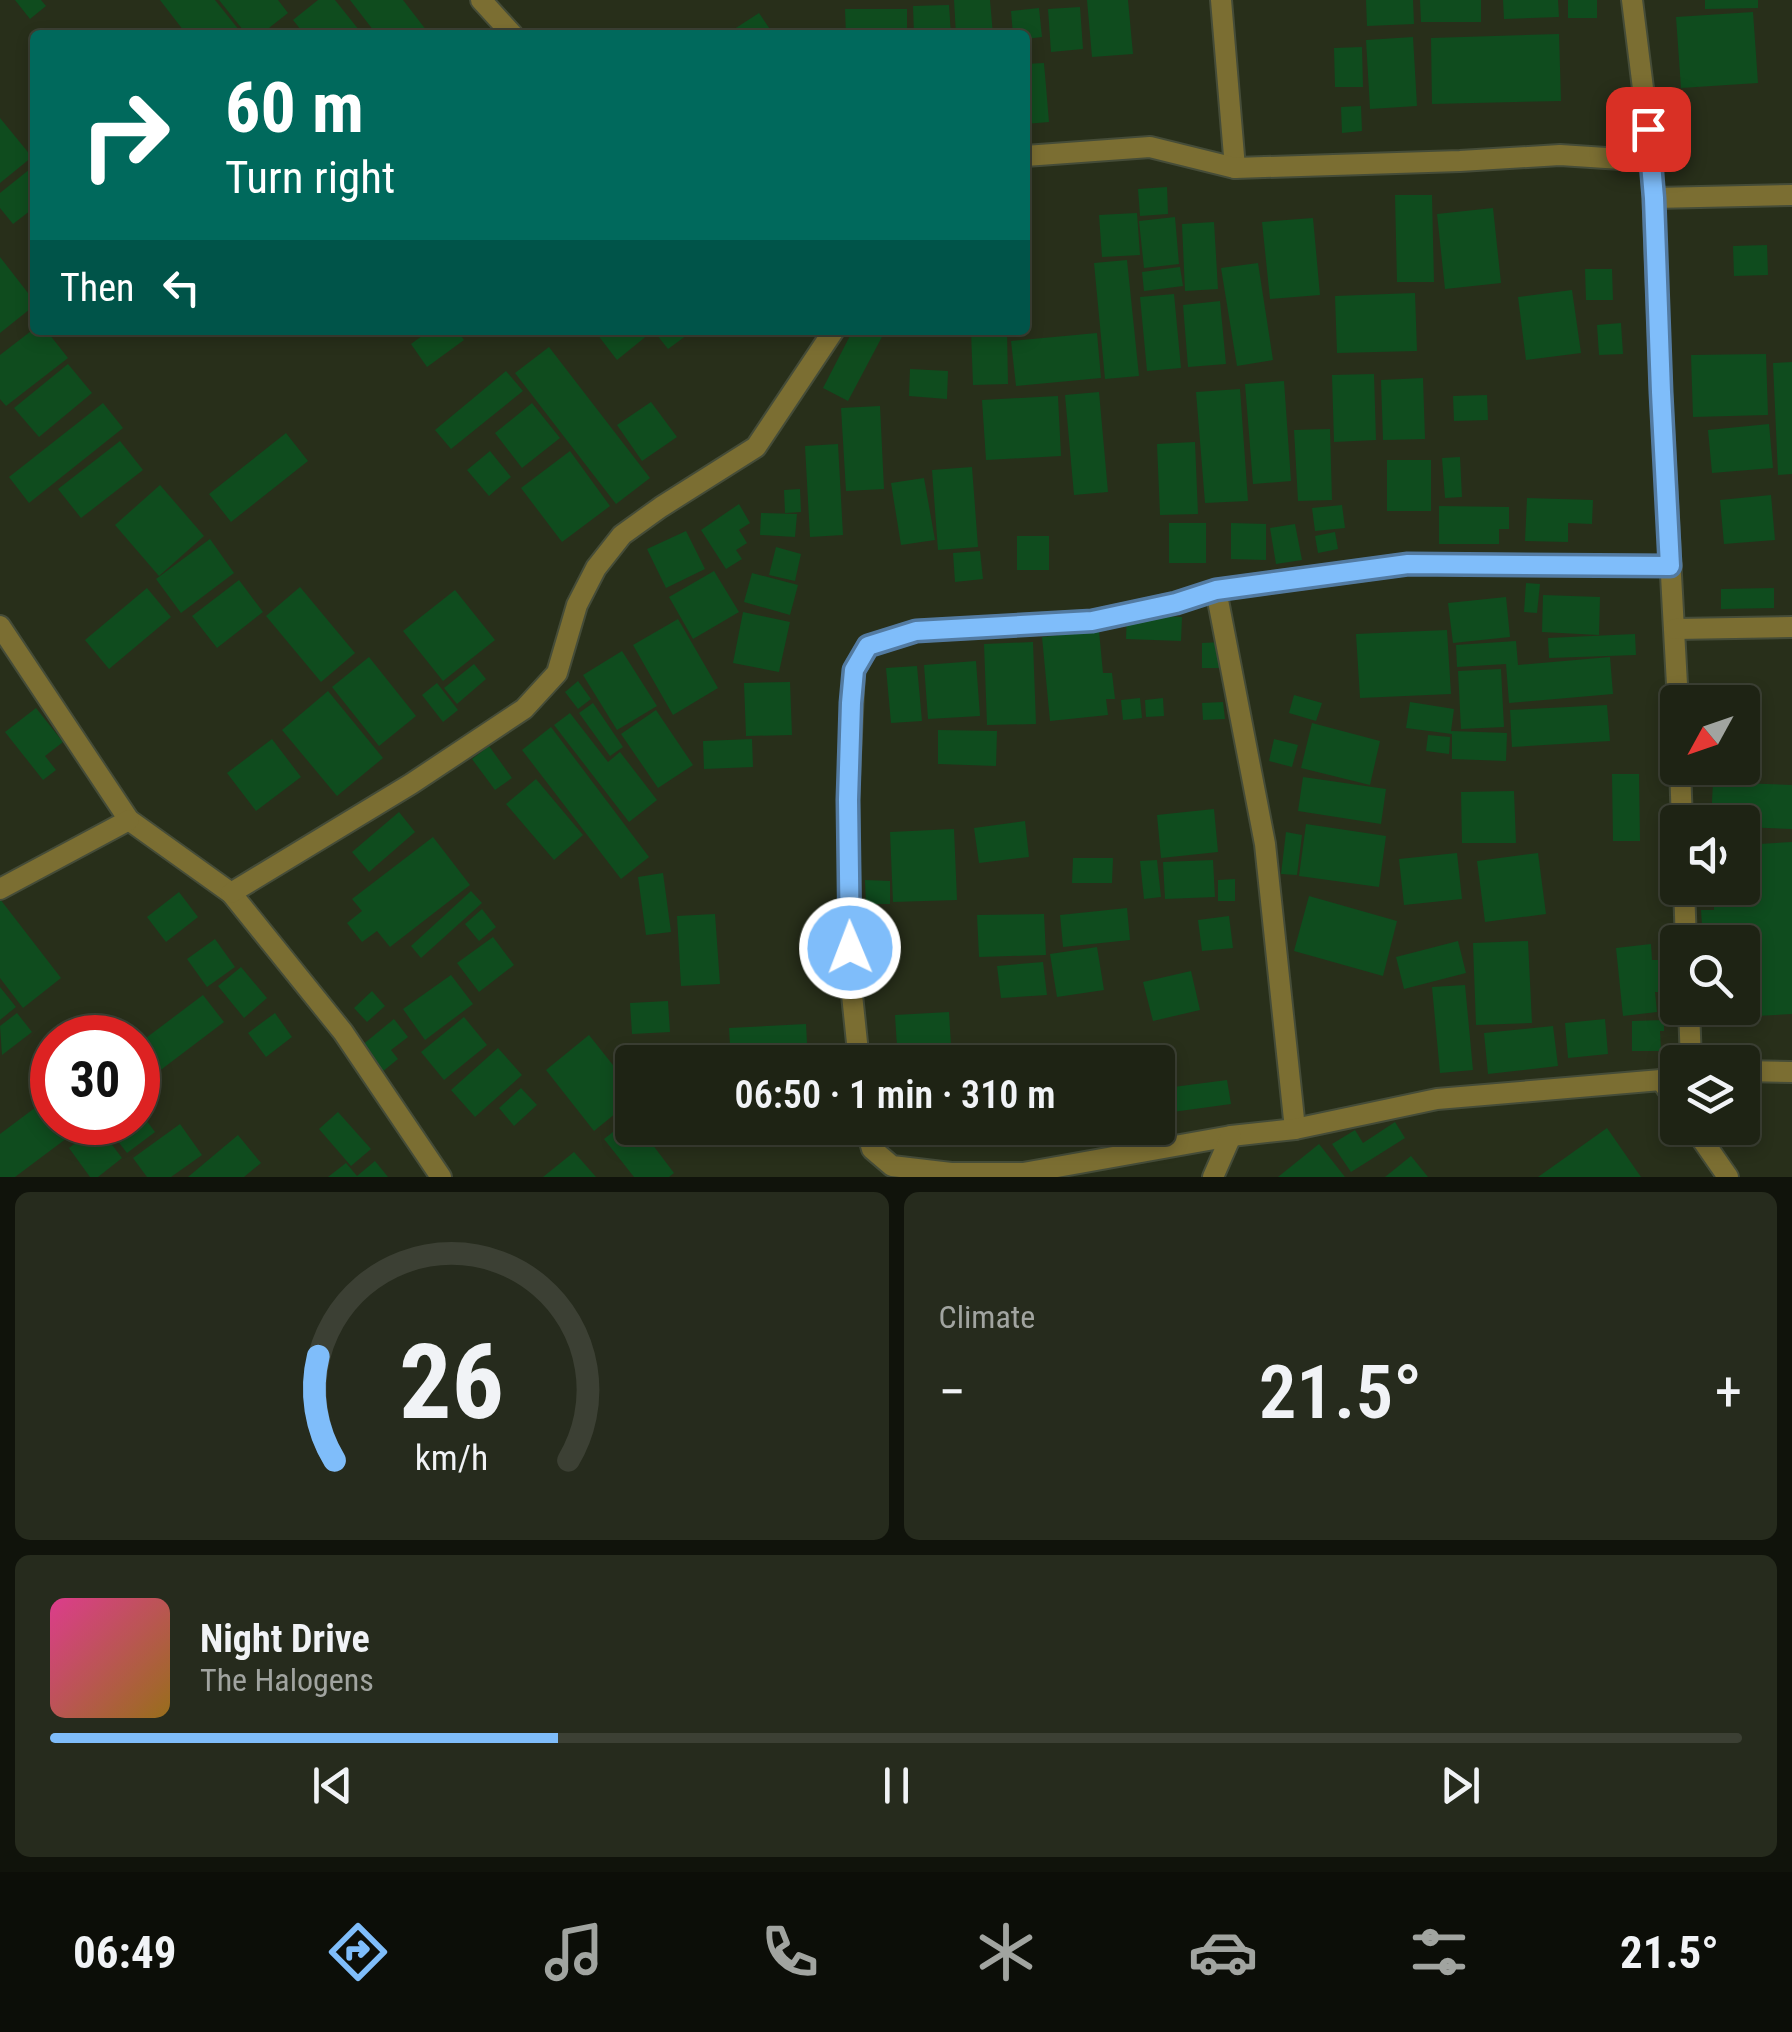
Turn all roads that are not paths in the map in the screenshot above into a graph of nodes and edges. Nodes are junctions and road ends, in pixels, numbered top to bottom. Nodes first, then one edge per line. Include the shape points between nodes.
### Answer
1 (481, 0) edge
2 (1221, 0) edge
3 (1632, 0) edge
4 (508, 30) edge
5 (1030, 156) edge
6 (1652, 161) junction
7 (1235, 168) junction
8 (1792, 196) edge
9 (1654, 198) junction
10 (830, 335) edge
11 (1670, 566) junction
12 (1216, 590) junction
13 (0, 626) edge
14 (1792, 627) edge
15 (1675, 629) junction
16 (1677, 685) edge
17 (129, 820) junction
18 (0, 889) edge
19 (231, 893) junction
20 (856, 1045) edge
21 (1760, 1071) edge
22 (1792, 1072) edge
23 (1660, 1078) edge
24 (1295, 1129) junction
25 (1231, 1136) junction
26 (871, 1145) edge
27 (1706, 1145) edge
28 (441, 1177) edge
29 (1213, 1177) edge
30 (1728, 1177) edge

1 - 4 street
2 - 7 street
3 - 6 street
5 - 7 street via 1150,147
6 - 7 street via 1560,155
6 - 9 street
8 - 9 street
9 - 11 street
10 - 19 street via 756,447 622,535 577,605 556,673 524,709
11 - 12 street via 1408,564
11 - 15 street
12 - 20 street via 1092,621 916,631 868,646 854,670 848,800
12 - 24 street via 1265,844
13 - 17 street
14 - 15 street
15 - 16 street
17 - 18 street
17 - 19 street
19 - 28 street via 344,1032
21 - 22 street
23 - 24 street via 1437,1099
24 - 25 street
25 - 26 street via 1023,1173 892,1166
25 - 29 street
27 - 30 street

